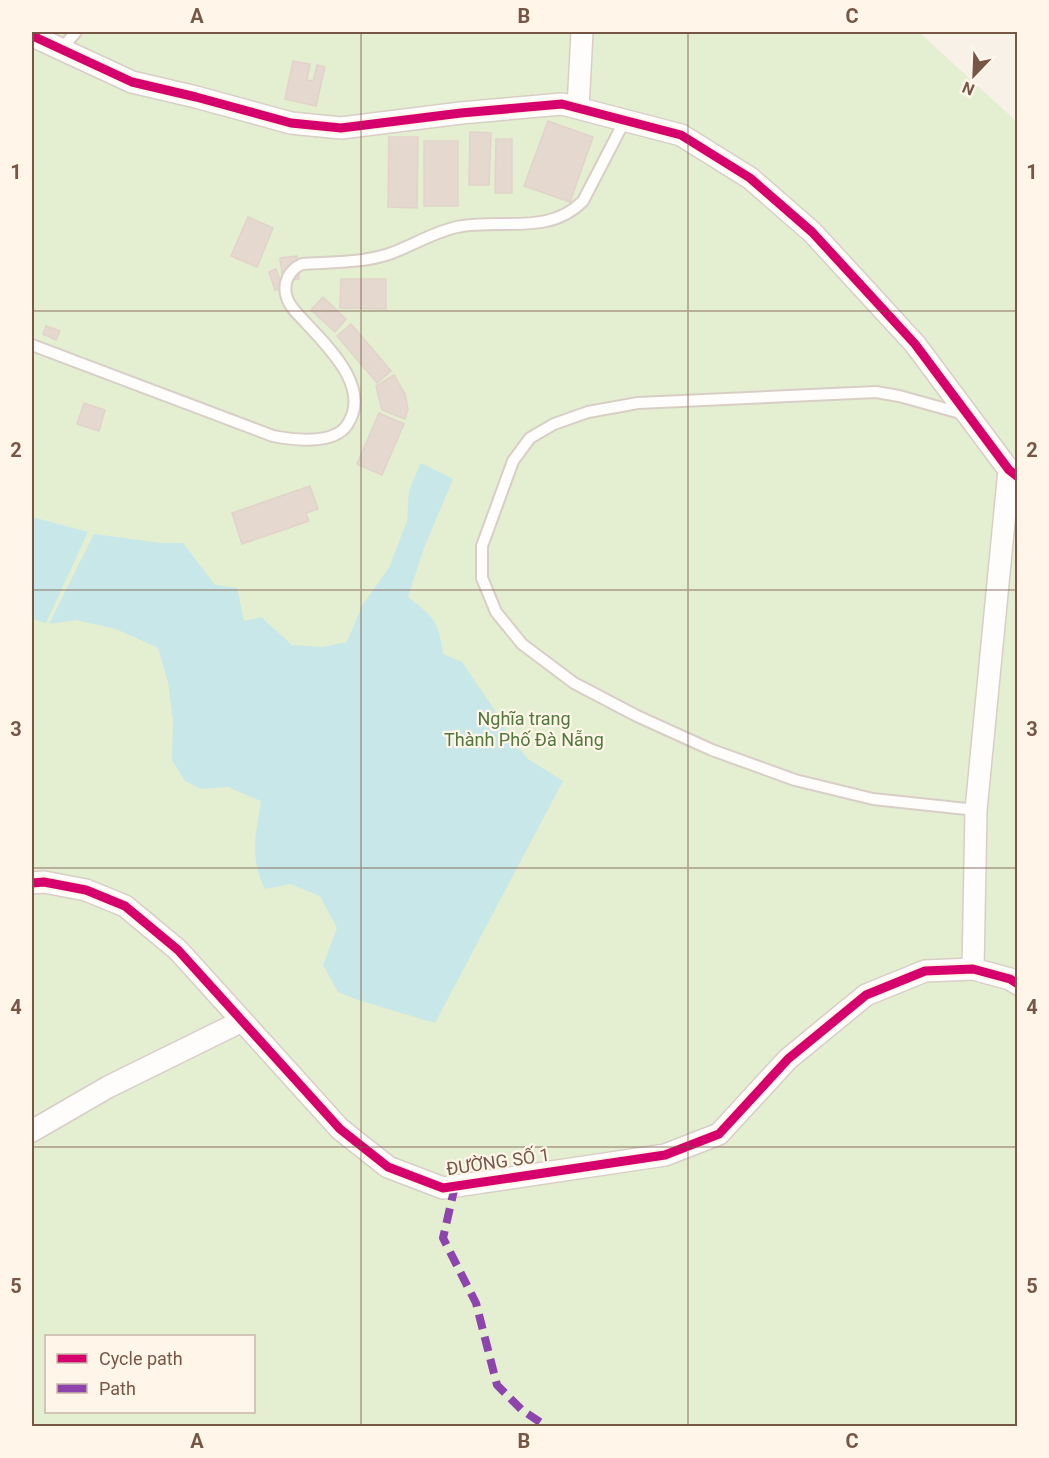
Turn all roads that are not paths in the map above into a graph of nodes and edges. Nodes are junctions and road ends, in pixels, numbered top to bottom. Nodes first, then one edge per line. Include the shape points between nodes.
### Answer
1 (76, 32) edge
2 (582, 32) edge
3 (33, 38) edge
4 (61, 49) junction
5 (578, 108) junction
6 (625, 120) junction
7 (32, 345) edge
8 (969, 416) junction
9 (1013, 473) edge
10 (976, 810) junction
11 (32, 883) edge
12 (973, 969) junction
13 (1017, 984) edge
14 (242, 1021) junction
15 (32, 1131) edge

1 - 4 lane
2 - 5 street
3 - 4 street
4 - 5 street via 132,82 291,123 341,128 562,104
5 - 6 street
6 - 7 lane via 588,193 564,217 541,223 456,228 388,254 294,268 285,288 290,306 335,356 355,396 351,419 333,435 303,440 273,436
6 - 8 street via 681,135 750,178 812,232 915,344
8 - 9 street
8 - 10 lane via 876,392 638,404 588,412 530,438 513,461 482,546 482,578 496,612 522,645 574,683 637,716 712,750 795,780 873,799
9 - 10 street
10 - 12 street
11 - 14 street, ĐƯỜNG SỐ 1 via 86,890 126,906 178,950
12 - 13 street, ĐƯỜNG SỐ 1
12 - 14 street, ĐƯỜNG SỐ 1 via 925,971 866,995 788,1059 719,1134 665,1155 443,1188 388,1167 340,1130
14 - 15 street via 108,1087

